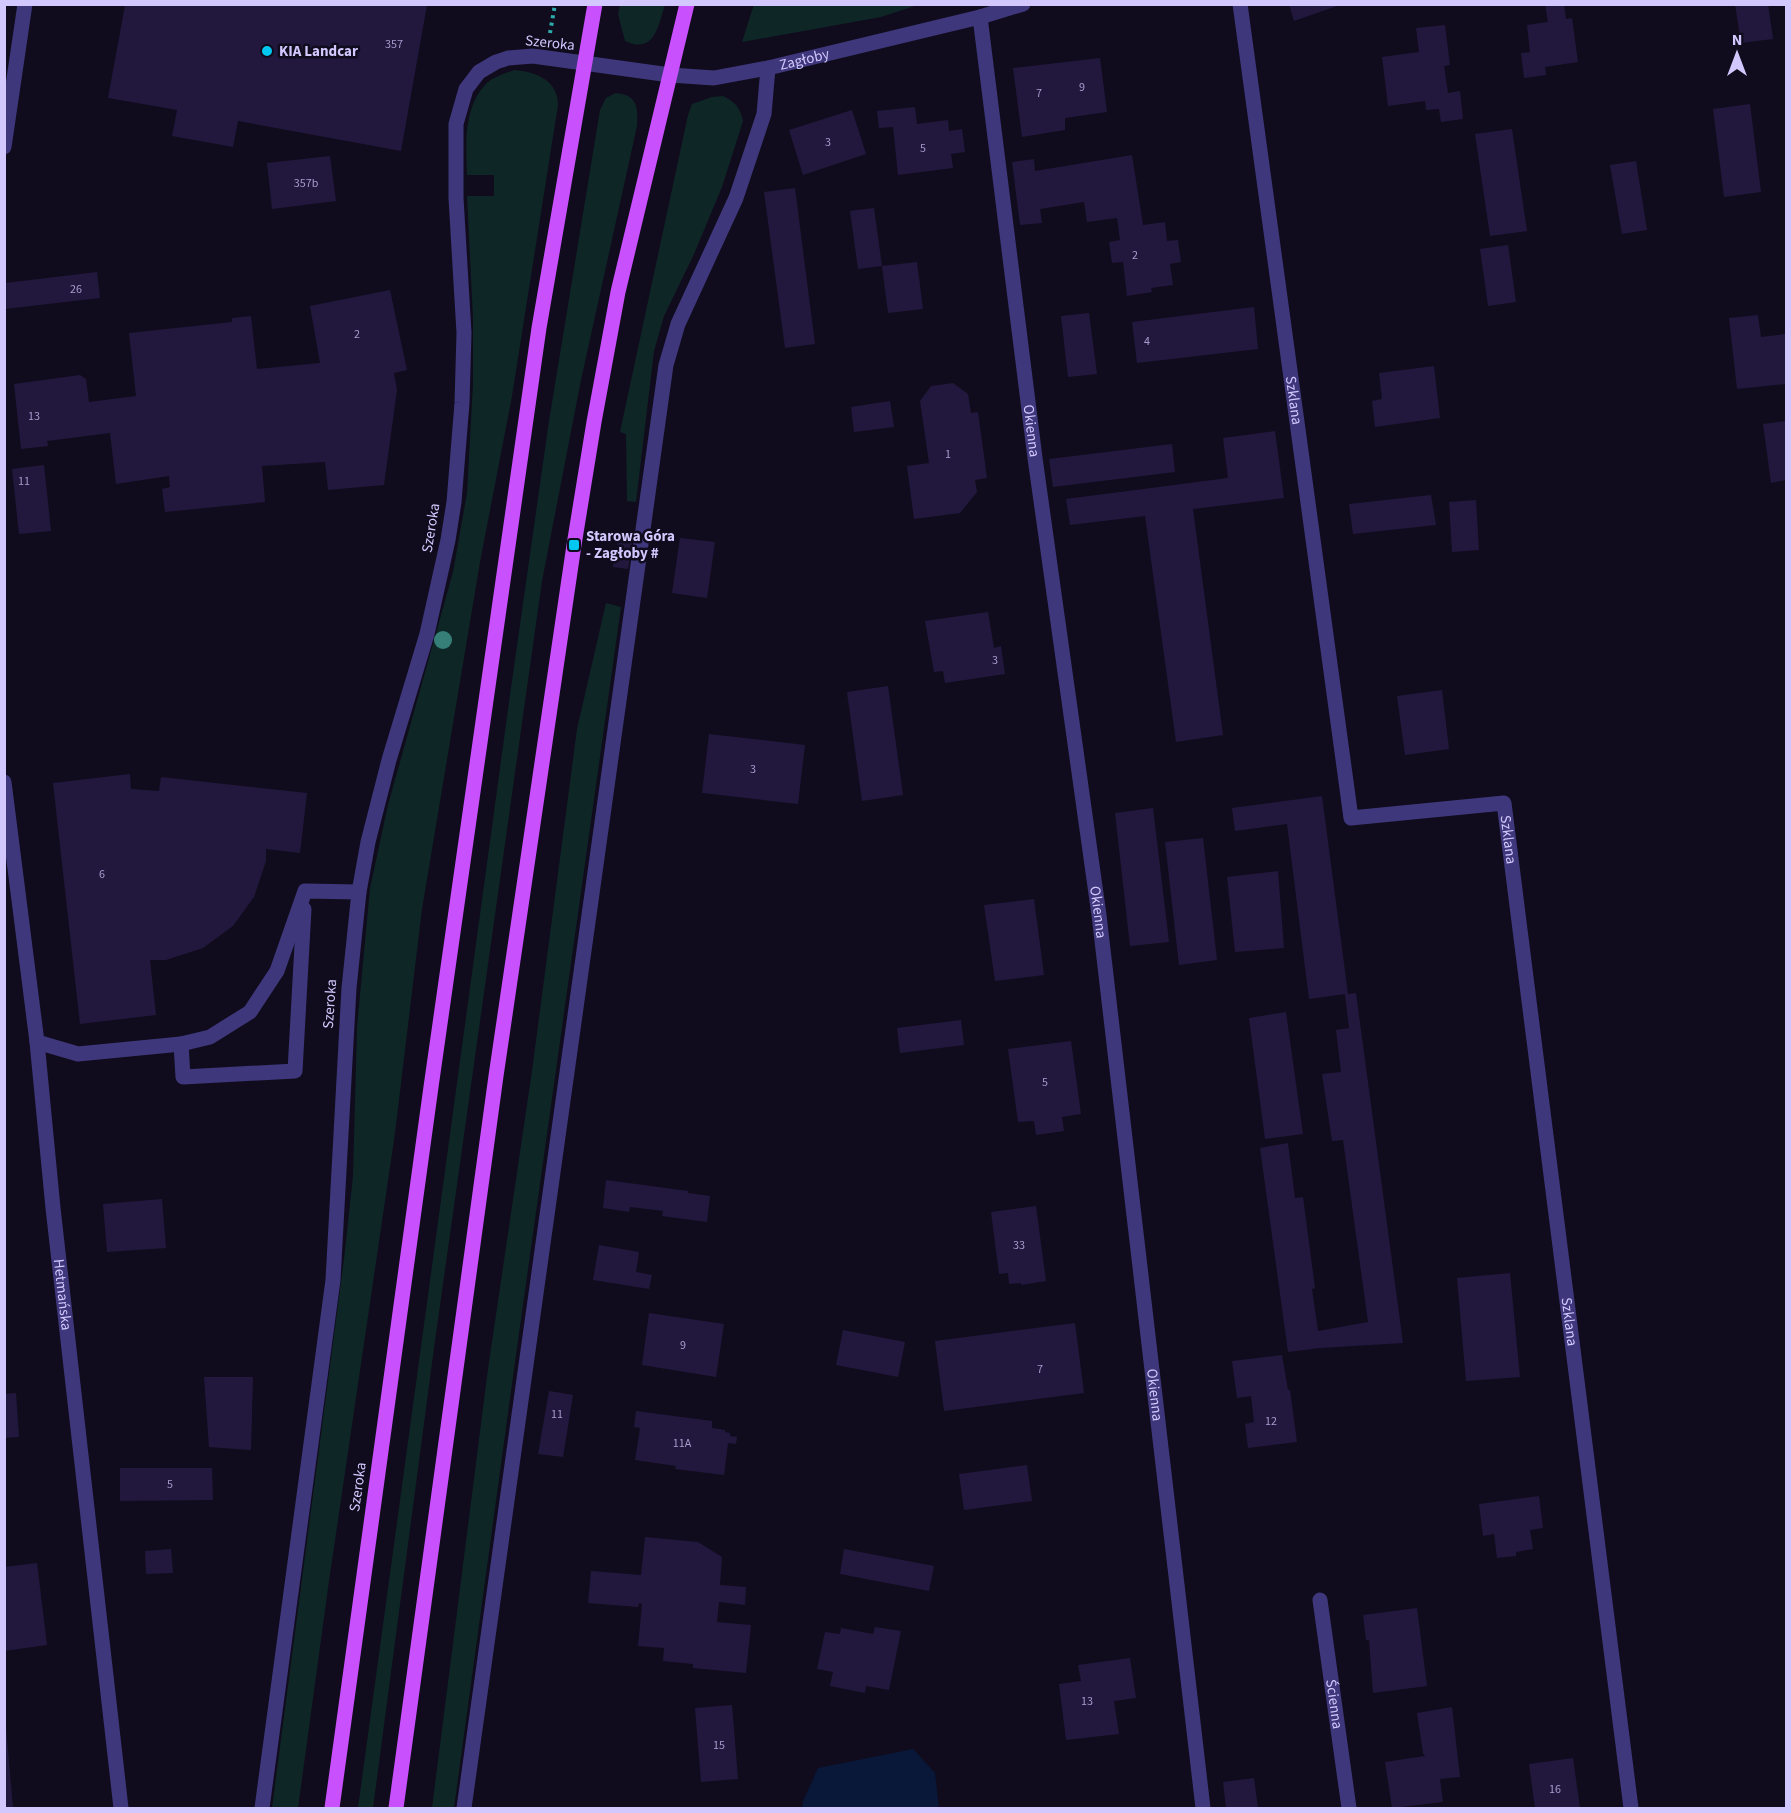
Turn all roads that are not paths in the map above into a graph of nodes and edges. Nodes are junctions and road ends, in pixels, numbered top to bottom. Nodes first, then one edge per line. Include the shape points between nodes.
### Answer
1 (25, 4) edge
2 (595, 4) edge
3 (687, 4) edge
4 (1023, 4) edge
5 (1240, 4) edge
6 (980, 17) junction
7 (584, 64) junction
8 (768, 68) junction
9 (670, 75) junction
10 (4, 147) edge
11 (4, 782) edge
12 (305, 891) junction
13 (358, 892) junction
14 (37, 1042) junction
15 (181, 1044) junction
16 (1320, 1600) dead end
17 (121, 1809) edge
18 (262, 1809) edge
19 (332, 1809) edge
20 (396, 1809) edge
21 (464, 1809) edge
22 (1203, 1809) edge
23 (1349, 1809) edge
24 (1631, 1809) edge

1 - 10 street
2 - 7 main road
3 - 9 main road
4 - 6 street, Zagłoby
5 - 24 street, Szklana via 1351,818 1504,803
6 - 8 street, Zagłoby
6 - 22 street, Okienna via 1035,458 1101,926
7 - 9 street, Zagłoby
7 - 13 street, Szeroka via 533,56 508,58 485,67 466,89 460,105 455,140 456,198 464,333 454,502 429,623 388,760
7 - 19 main road, Szeroka via 534,363
8 - 9 street, Zagłoby via 714,78
8 - 21 street via 764,114 736,198 678,324 666,365
9 - 20 main road via 612,326 562,622
11 - 14 street, Hetmańska
12 - 13 street
12 - 15 street via 277,970 250,1011 210,1037
12 - 15 street via 295,1071 183,1077
13 - 18 street, Szeroka via 333,1280
14 - 15 street via 78,1054
14 - 17 street, Hetmańska
16 - 23 street, Ścienna

